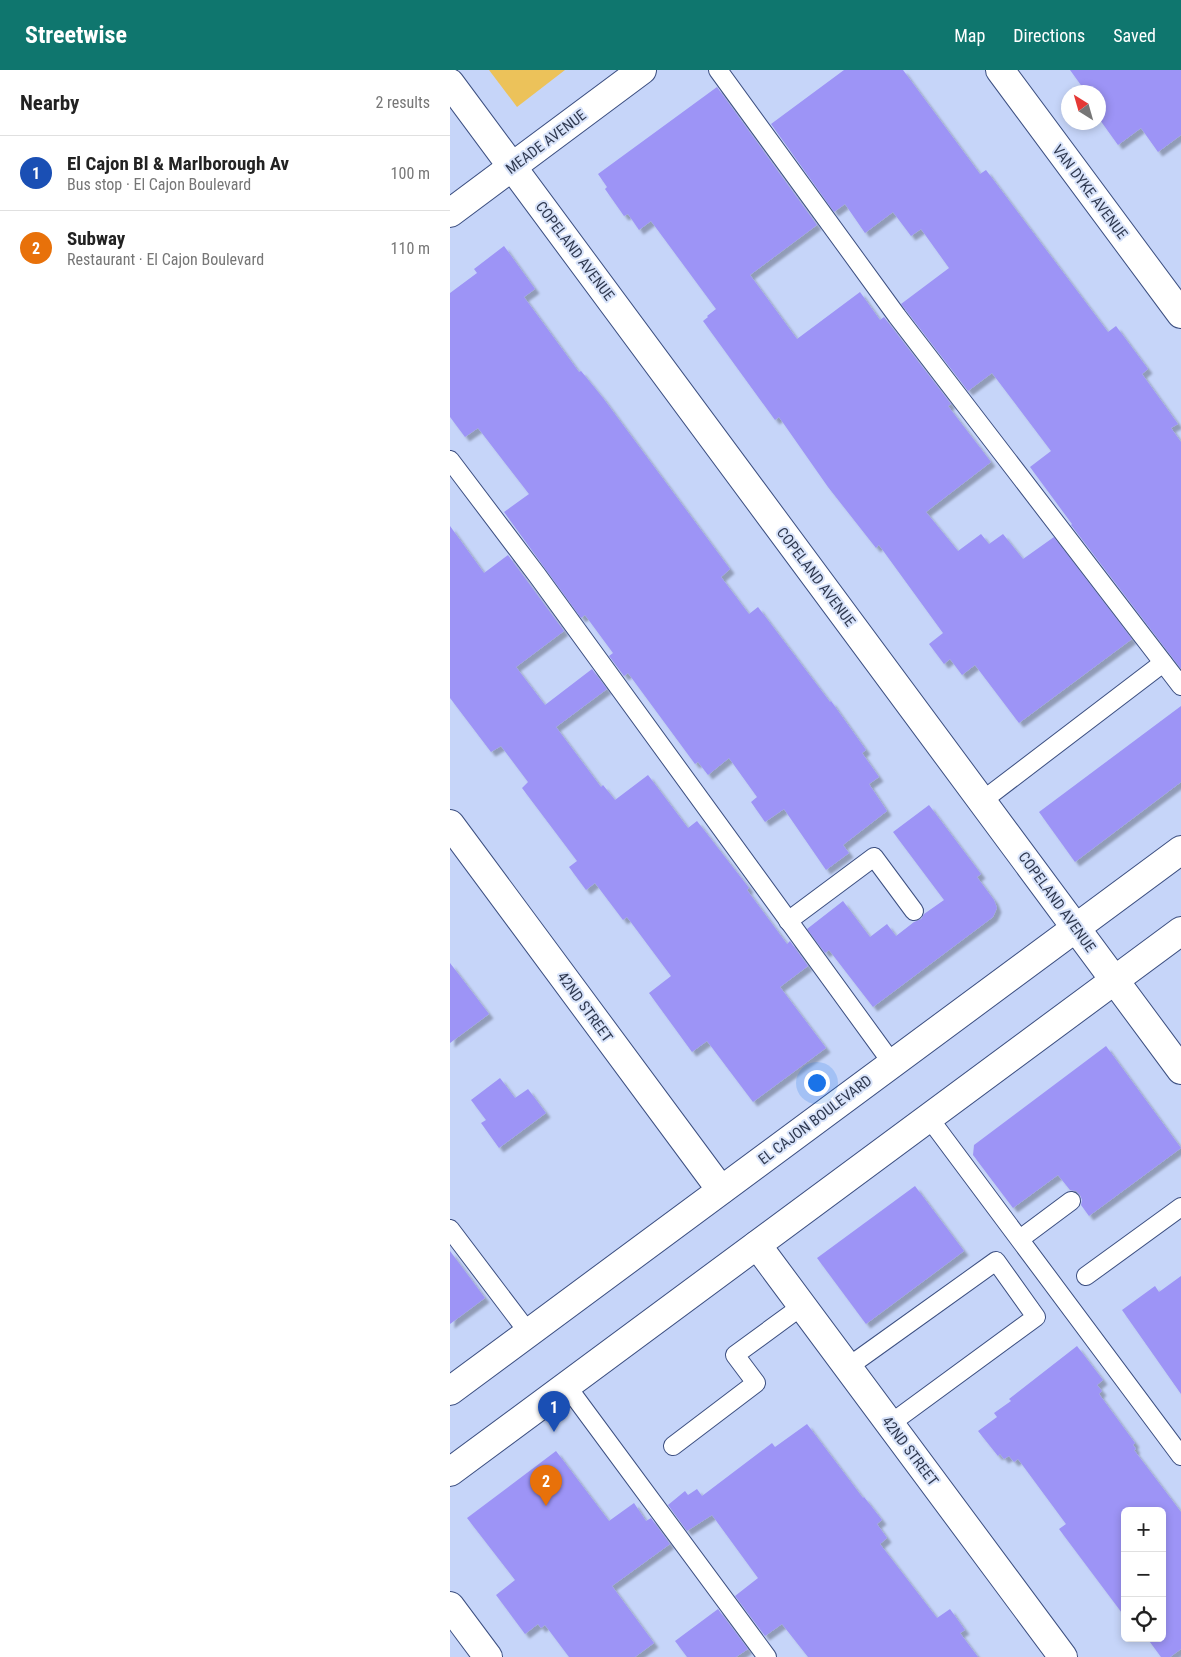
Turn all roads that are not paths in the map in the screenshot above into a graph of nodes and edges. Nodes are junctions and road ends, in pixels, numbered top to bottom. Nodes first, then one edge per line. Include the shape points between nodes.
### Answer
1 (642, 70) edge
2 (718, 70) edge
3 (1000, 70) edge
4 (450, 83) edge
5 (512, 168) junction
6 (450, 213) edge
7 (1181, 314) edge
8 (450, 460) edge
9 (1163, 663) junction
10 (1181, 686) edge
11 (982, 801) junction
12 (450, 824) edge
13 (1181, 850) edge
14 (914, 911) dead end
15 (788, 921) junction
16 (1075, 928) junction
17 (1181, 932) edge
18 (1115, 980) junction
19 (892, 1063) junction
20 (1181, 1070) edge
21 (929, 1118) junction
22 (721, 1190) junction
23 (1072, 1201) dead end
24 (1181, 1206) edge
25 (450, 1229) edge
26 (1020, 1239) junction
27 (757, 1244) junction
28 (1086, 1276) dead end
29 (802, 1306) junction
30 (528, 1332) junction
31 (848, 1367) junction
32 (566, 1385) junction
33 (450, 1390) edge
34 (890, 1424) junction
35 (673, 1446) dead end
36 (1181, 1456) edge
37 (450, 1472) edge
38 (450, 1606) edge
39 (488, 1657) edge
40 (767, 1657) edge
41 (1063, 1657) edge

1 - 5 street, MEADE AVENUE
2 - 9 lane via 903,324
3 - 7 street, VAN DYKE AVENUE
4 - 5 street, COPELAND AVENUE
5 - 6 street, MEADE AVENUE
5 - 11 street, COPELAND AVENUE
8 - 15 lane
9 - 10 lane
9 - 11 lane
11 - 16 street, COPELAND AVENUE
12 - 22 street, 42ND STREET
13 - 16 street, EL CAJON BOULEVARD
14 - 15 lane via 874,858
15 - 19 lane
16 - 18 street, COPELAND AVENUE
16 - 19 street, EL CAJON BOULEVARD
17 - 18 street
18 - 20 street, COPELAND AVENUE
18 - 21 street
19 - 22 street, EL CAJON BOULEVARD
21 - 26 lane
21 - 27 street
22 - 30 street, EL CAJON BOULEVARD
23 - 26 lane
24 - 28 lane
25 - 30 lane
26 - 36 lane
27 - 29 street, 42ND STREET
27 - 32 street
29 - 31 street, 42ND STREET
29 - 35 lane via 735,1355 756,1383
30 - 33 street, EL CAJON BOULEVARD
31 - 34 street, 42ND STREET
31 - 34 lane via 996,1261 1036,1316
32 - 37 street
32 - 40 lane
34 - 41 street, 42ND STREET
38 - 39 street

